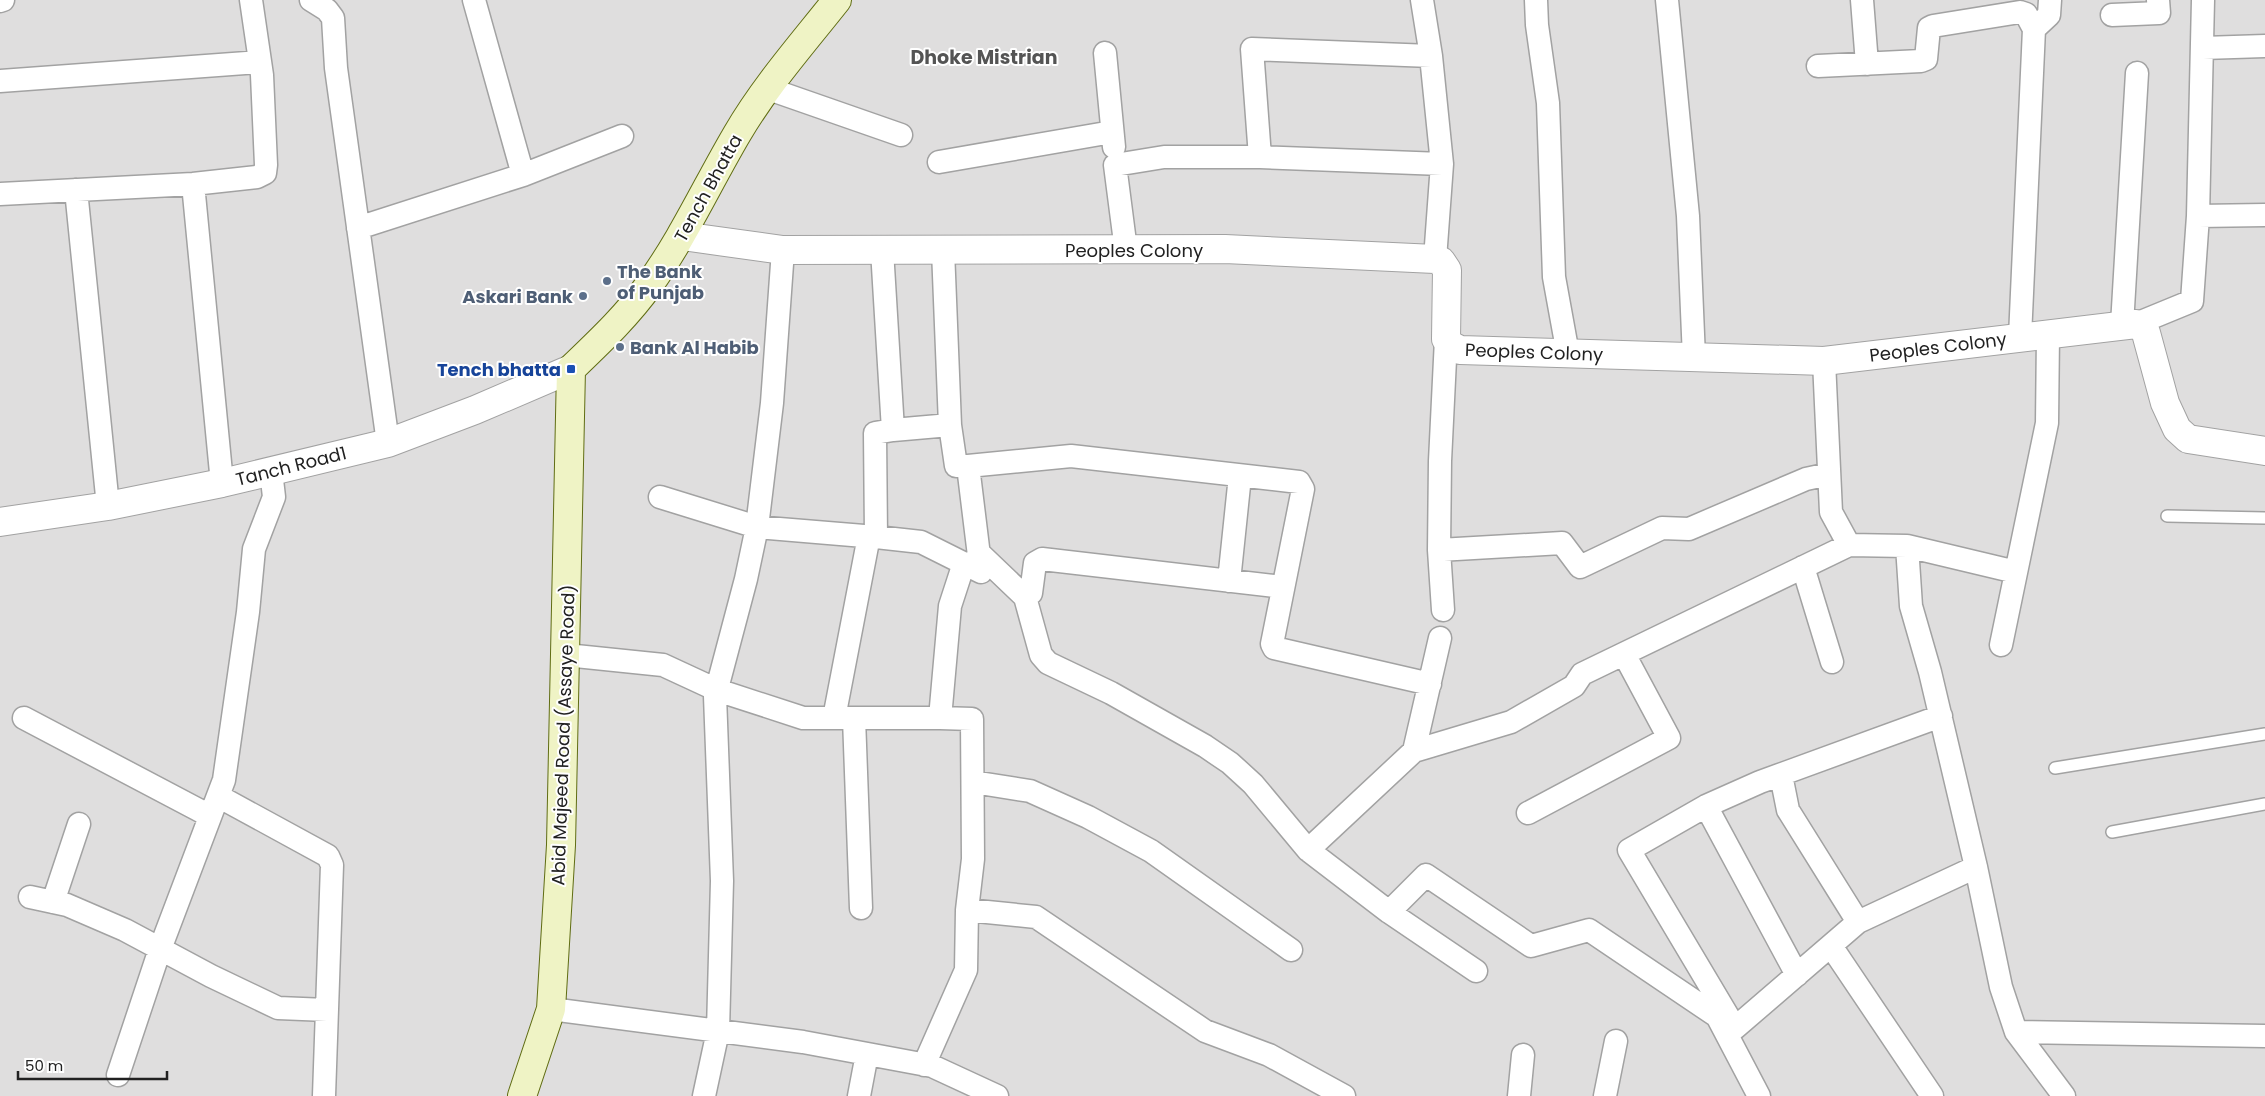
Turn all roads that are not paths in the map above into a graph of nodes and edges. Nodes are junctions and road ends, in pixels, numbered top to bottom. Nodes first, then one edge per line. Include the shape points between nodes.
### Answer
1 (251, 0) edge
2 (311, 0) edge
3 (474, 0) edge
4 (837, 0) edge
5 (1422, 0) edge
6 (1536, 0) edge
7 (1667, 0) edge
8 (1862, 0) edge
9 (2050, 0) edge
10 (2158, 0) edge
11 (2203, 0) edge
12 (2112, 15) dead end
13 (2034, 29) junction
14 (2265, 46) edge
15 (2202, 48) junction
16 (1105, 52) dead end
17 (1431, 56) junction
18 (260, 62) junction
19 (1867, 64) junction
20 (1818, 66) dead end
21 (2137, 72) dead end
22 (0, 81) edge
23 (769, 89) junction
24 (1112, 132) junction
25 (901, 135) dead end
26 (622, 136) dead end
27 (1260, 157) junction
28 (939, 162) dead end
29 (1442, 164) junction
30 (1116, 166) junction
31 (523, 175) junction
32 (193, 184) junction
33 (76, 190) junction
34 (0, 194) edge
35 (2265, 215) edge
36 (2198, 216) junction
37 (358, 228) junction
38 (682, 236) junction
39 (783, 250) junction
40 (882, 250) junction
41 (943, 250) junction
42 (1126, 250) junction
43 (1435, 259) junction
44 (2129, 324) junction
45 (2048, 334) junction
46 (2020, 337) junction
47 (1446, 339) junction
48 (1568, 354) junction
49 (1694, 358) junction
50 (1824, 360) junction
51 (571, 369) junction
52 (950, 425) junction
53 (893, 430) junction
54 (388, 443) junction
55 (2265, 451) edge
56 (968, 466) junction
57 (271, 471) junction
58 (1829, 474) junction
59 (1240, 476) junction
60 (222, 483) junction
61 (660, 497) dead end
62 (108, 506) junction
63 (2167, 516) dead end
64 (2265, 518) edge
65 (0, 522) edge
66 (757, 527) junction
67 (872, 537) junction
68 (1849, 545) junction
69 (1907, 546) junction
70 (1439, 550) junction
71 (972, 558) junction
72 (1803, 566) junction
73 (2016, 572) junction
74 (1229, 581) junction
75 (1283, 587) junction
76 (1025, 597) junction
77 (1443, 610) dead end
78 (1440, 638) dead end
79 (2001, 645) dead end
80 (1624, 654) junction
81 (566, 655) junction
82 (1832, 662) dead end
83 (1430, 684) junction
84 (717, 690) junction
85 (1940, 716) junction
86 (24, 718) dead end
87 (844, 718) junction
88 (940, 718) junction
89 (2265, 734) edge
90 (1414, 751) junction
91 (2055, 768) dead end
92 (1781, 775) junction
93 (972, 782) junction
94 (2265, 804) edge
95 (214, 806) junction
96 (1706, 806) junction
97 (1528, 812) dead end
98 (79, 824) dead end
99 (2112, 832) dead end
100 (1308, 850) junction
101 (1976, 867) junction
102 (30, 896) dead end
103 (53, 902) junction
104 (861, 908) dead end
105 (967, 910) junction
106 (1388, 912) junction
107 (1858, 922) junction
108 (1831, 946) junction
109 (160, 949) junction
110 (1291, 950) dead end
111 (1476, 971) dead end
112 (1797, 975) junction
113 (551, 1009) junction
114 (327, 1010) junction
115 (1726, 1022) junction
116 (718, 1031) junction
117 (2016, 1032) junction
118 (2265, 1036) edge
119 (1616, 1041) dead end
120 (867, 1054) junction
121 (1523, 1055) dead end
122 (924, 1065) junction
123 (118, 1075) dead end
124 (324, 1096) edge
125 (522, 1096) edge
126 (704, 1096) edge
127 (859, 1096) edge
128 (997, 1096) edge
129 (1344, 1096) edge
130 (1519, 1096) edge
131 (1605, 1096) edge
132 (1759, 1096) edge
133 (1932, 1096) edge
134 (2064, 1096) edge

1 - 18 street
2 - 37 street via 333,18 336,68
3 - 31 street
4 - 23 main road, Tench Bhatta
5 - 17 street
6 - 48 street via 1548,103 1554,277
7 - 49 street via 1688,216
8 - 19 street
9 - 13 street via 2049,15
10 - 12 street via 2159,13
11 - 15 street
13 - 19 street via 2026,14 2020,12 1933,26 1927,34 1926,59
13 - 46 street
14 - 15 street
15 - 36 street
16 - 24 street
17 - 27 street via 1252,49
17 - 29 street
18 - 22 street
18 - 32 street via 265,173 257,177
19 - 20 street
21 - 44 street
23 - 25 street
23 - 38 main road, Tench Bhatta via 738,133
24 - 28 street
24 - 30 street
26 - 31 street
27 - 29 street
27 - 30 street via 1164,157
29 - 43 street
30 - 42 street
31 - 37 street
32 - 33 street
32 - 60 street
33 - 34 street
33 - 62 street
35 - 36 street
36 - 44 street via 2192,301
37 - 54 street
38 - 39 street, Peoples Colony
38 - 51 main road, Tench Bhatta via 648,287
39 - 40 street, Peoples Colony
39 - 66 street via 772,403
40 - 41 street, Peoples Colony
40 - 53 street
41 - 42 street, Peoples Colony
41 - 52 street
42 - 43 street, Peoples Colony via 1234,250
43 - 47 street, Peoples Colony via 1441,261 1447,270
44 - 45 street, Peoples Colony
44 - 55 street via 2142,326 2146,333 2165,403 2177,430 2188,439
45 - 46 street, Peoples Colony
45 - 73 street via 2047,422
46 - 50 street, Peoples Colony
47 - 48 street, Peoples Colony via 1460,350
47 - 70 street
48 - 49 street, Peoples Colony
49 - 50 street, Peoples Colony
50 - 58 street
51 - 54 street, Tanch Road1
51 - 81 main road, Abid Majeed Road (Assaye Road)
52 - 53 street
52 - 56 street via 956,466
53 - 67 street via 875,432
54 - 57 street, Tanch Road1
56 - 59 street via 1071,456
56 - 71 street
57 - 60 street, Tanch Road1
57 - 95 street via 274,497 254,549 225,770
58 - 68 street via 1831,512
58 - 70 street via 1806,480 1689,528 1662,528 1580,567 1562,543
59 - 74 street
59 - 75 street via 1303,485
60 - 62 street, Tanch Road1
61 - 66 street
62 - 65 street, Tanch Road1
63 - 64 lane
66 - 67 street
66 - 84 street
67 - 71 street via 921,542
67 - 87 street
68 - 69 street
68 - 72 street
69 - 73 street
69 - 85 street via 1911,606
70 - 77 street
71 - 76 street
71 - 88 street via 950,606
72 - 80 street
72 - 82 street
73 - 79 street
74 - 75 street
74 - 76 street via 1042,559 1035,563 1031,593
75 - 83 street via 1272,644 1274,648
76 - 100 street via 1042,655 1048,663 1111,693 1230,762 1253,784
78 - 83 street
80 - 90 street via 1582,674 1574,686 1511,722
80 - 97 street via 1669,738
81 - 84 street via 663,665
81 - 113 main road, Abid Majeed Road (Assaye Road) via 561,845
83 - 90 street
84 - 87 street via 803,718
84 - 116 street via 722,881
85 - 92 street
85 - 101 street
86 - 95 street
87 - 88 street
87 - 104 street
88 - 93 street via 972,719
89 - 91 lane
90 - 100 street
92 - 96 street
92 - 107 street via 1788,810
93 - 105 street via 973,859
93 - 110 street via 1030,791 1088,817 1151,851
94 - 99 lane
95 - 109 street
95 - 114 street via 328,856 333,876
96 - 112 street
96 - 115 street via 1629,850
98 - 103 street
100 - 106 street
101 - 107 street
101 - 117 street via 2001,987
102 - 103 street
103 - 109 street via 124,930
105 - 122 street via 966,970
105 - 129 street via 1036,917 1206,1031 1270,1055
106 - 111 street
106 - 115 street via 1426,875 1531,946 1589,930
107 - 108 street
108 - 112 street
108 - 133 street
109 - 114 street via 278,1008
109 - 123 street
112 - 115 street
113 - 116 street
113 - 125 main road, Abid Majeed Road (Assaye Road)
114 - 124 street
115 - 132 street
116 - 120 street
116 - 126 street
117 - 118 street
117 - 134 street
119 - 131 street
120 - 122 street
120 - 127 street
121 - 130 street
122 - 128 street

